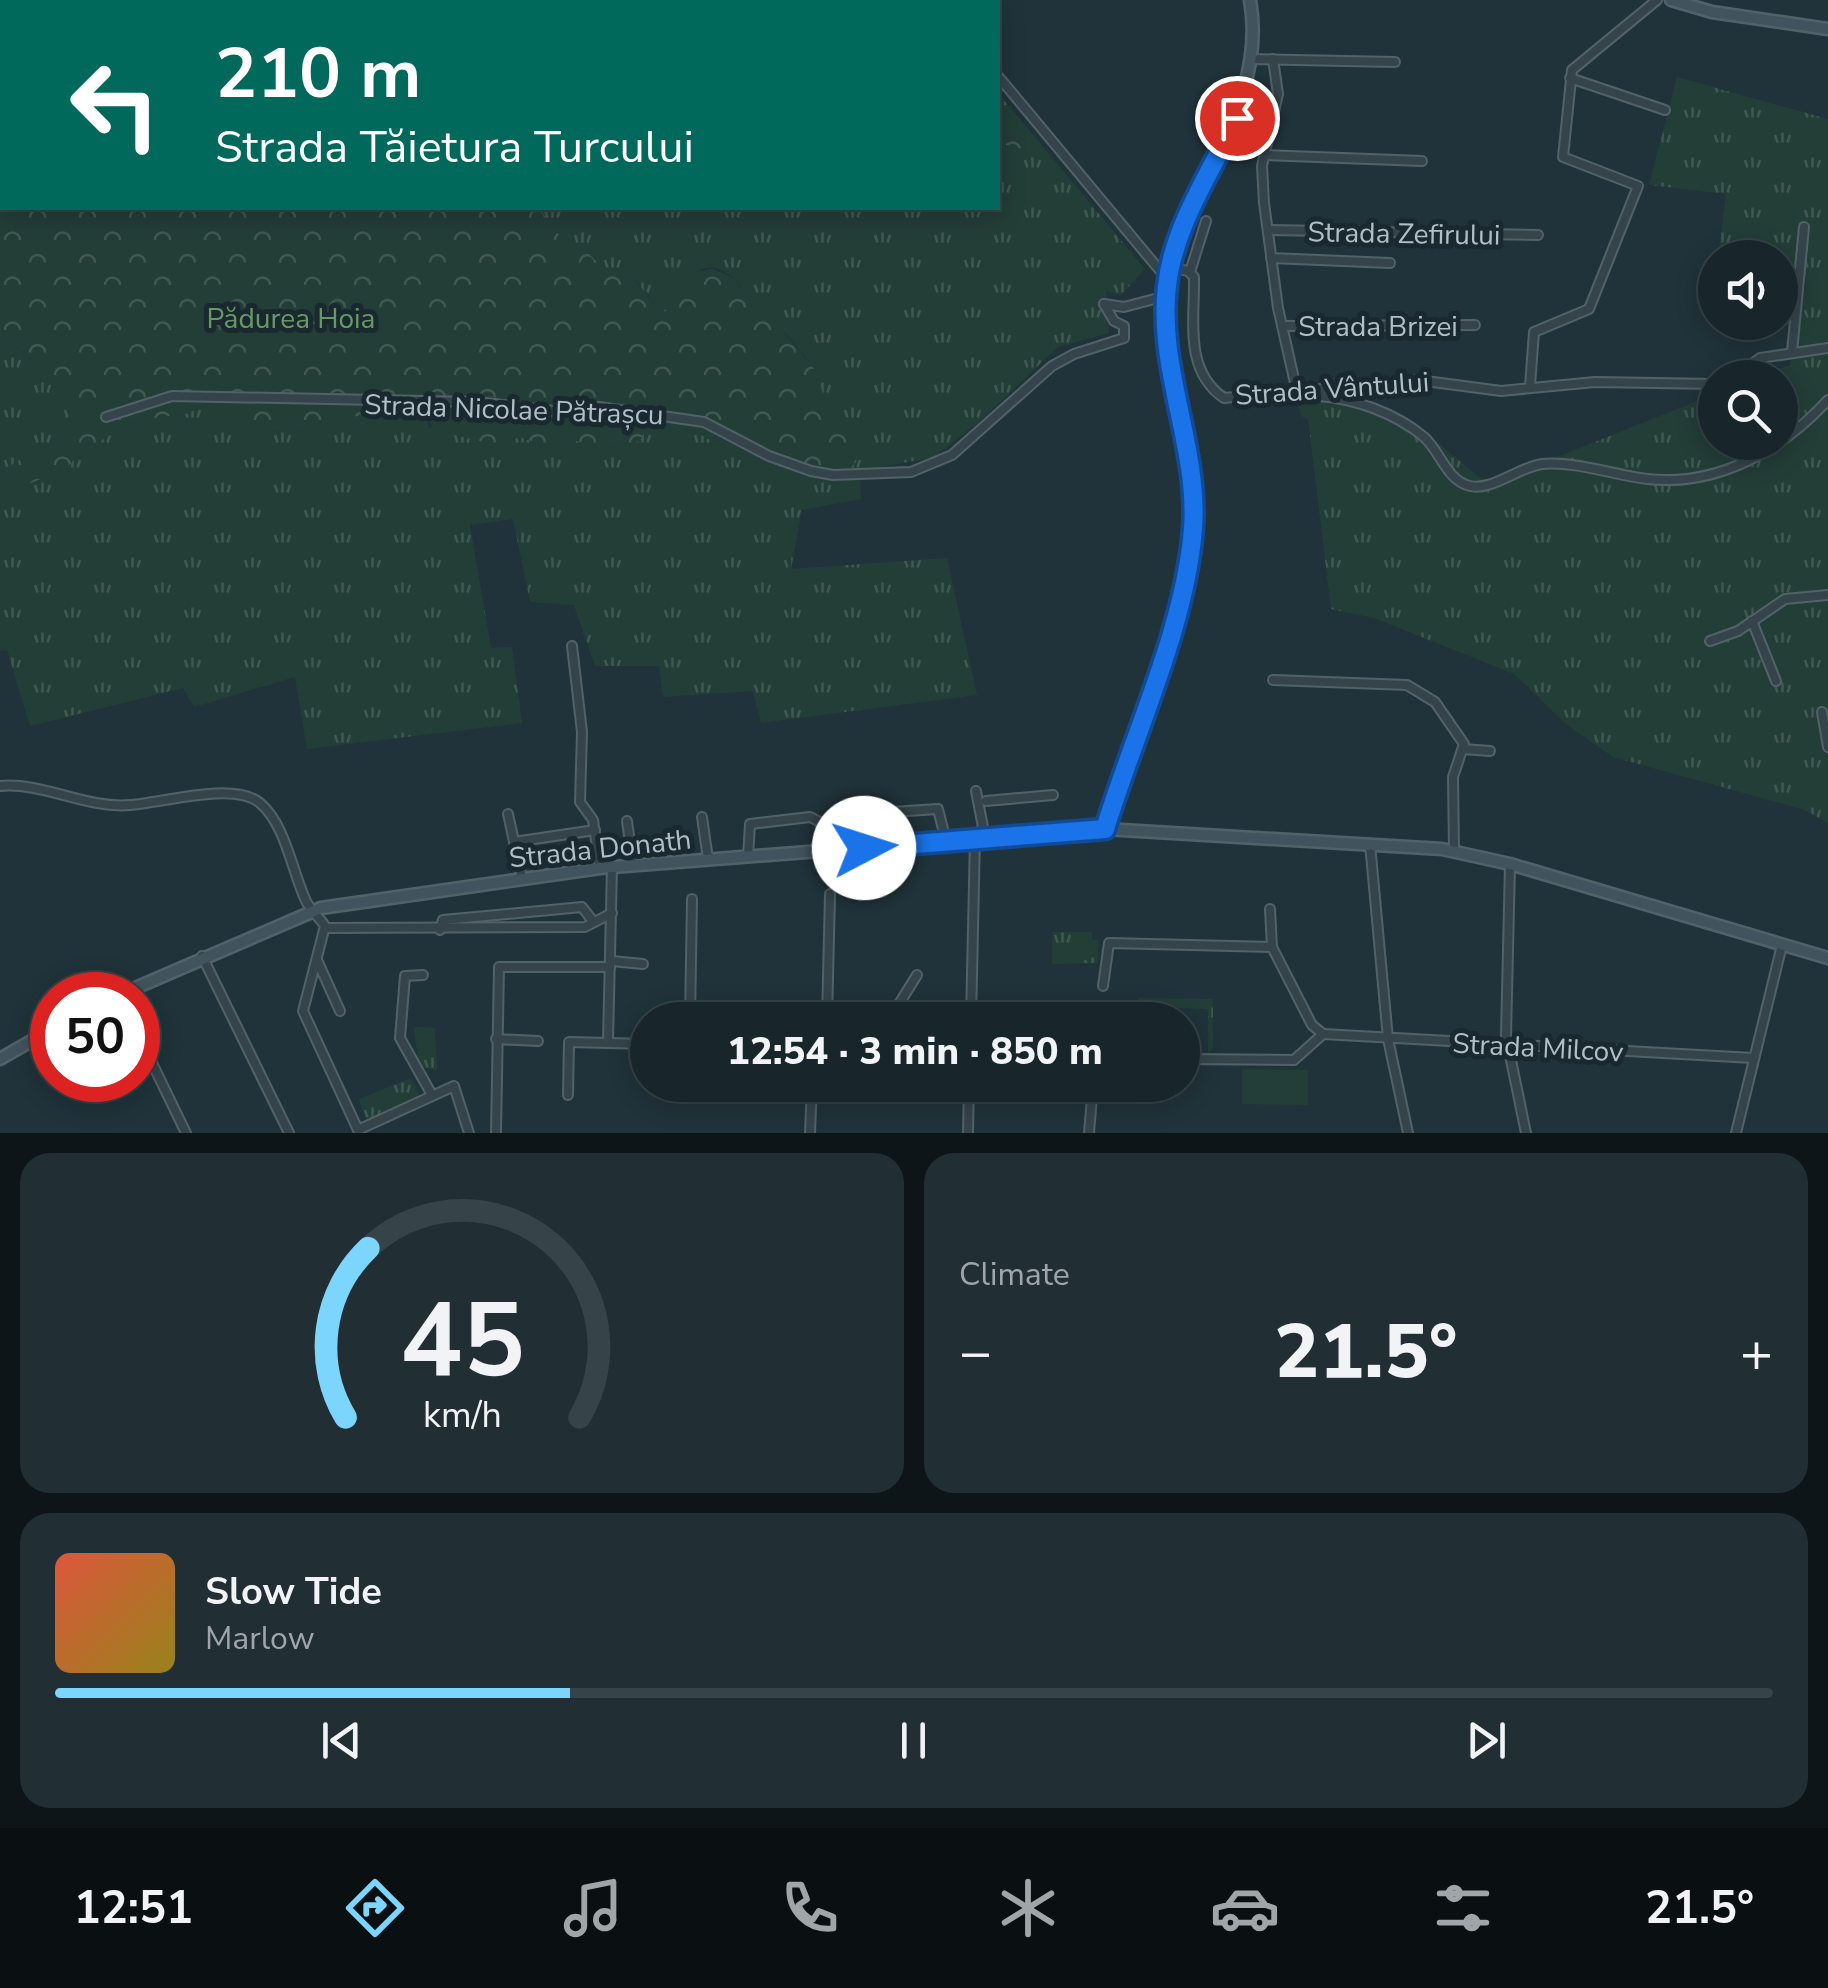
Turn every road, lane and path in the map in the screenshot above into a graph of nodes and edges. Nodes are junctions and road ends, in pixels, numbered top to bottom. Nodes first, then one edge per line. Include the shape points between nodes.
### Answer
1 (1250, 0) edge
2 (1657, 0) edge
3 (1670, 0) edge
4 (1698, 4) edge
5 (1828, 29) edge
6 (1250, 59) junction
7 (1272, 59) junction
8 (1395, 62) dead end
9 (1000, 78) edge
10 (1570, 78) junction
11 (1665, 110) dead end
12 (1265, 155) junction
13 (1422, 161) dead end
14 (1206, 220) dead end
15 (1804, 227) dead end
16 (1269, 230) junction
17 (1538, 234) dead end
18 (1271, 258) junction
19 (1390, 264) dead end
20 (1190, 272) junction
21 (1169, 273) junction
22 (1166, 296) junction
23 (1282, 326) junction
24 (1474, 326) dead end
25 (1828, 348) edge
26 (1792, 352) junction
27 (1757, 360) edge
28 (1698, 384) edge
29 (1530, 386) junction
30 (1301, 392) junction
31 (1828, 400) edge
32 (106, 416) dead end
33 (1828, 596) edge
34 (1752, 621) junction
35 (1710, 641) dead end
36 (572, 646) dead end
37 (1273, 680) dead end
38 (1776, 681) dead end
39 (1822, 712) dead end
40 (1828, 747) edge
41 (1464, 749) junction
42 (1490, 751) dead end
43 (0, 786) edge
44 (976, 791) dead end
45 (1053, 795) dead end
46 (986, 801) dead end
47 (508, 814) dead end
48 (702, 817) dead end
49 (627, 821) dead end
50 (1105, 829) junction
51 (595, 830) junction
52 (975, 838) junction
53 (946, 841) junction
54 (514, 842) junction
55 (1370, 844) junction
56 (864, 848) junction
57 (824, 851) junction
58 (1454, 852) junction
59 (748, 857) junction
60 (708, 858) junction
61 (1510, 864) junction
62 (633, 865) junction
63 (606, 868) junction
64 (522, 878) junction
65 (830, 894) dead end
66 (692, 900) dead end
67 (1270, 909) dead end
68 (312, 910) junction
69 (612, 913) junction
70 (592, 920) junction
71 (326, 928) junction
72 (440, 930) junction
73 (1782, 945) junction
74 (1272, 947) junction
75 (202, 956) junction
76 (1828, 958) edge
77 (316, 959) junction
78 (610, 964) junction
79 (643, 964) dead end
80 (917, 974) dead end
81 (160, 976) edge
82 (422, 976) dead end
83 (1103, 986) dead end
84 (690, 1002) edge
85 (827, 1002) edge
86 (900, 1002) edge
87 (972, 1002) edge
88 (340, 1011) dead end
89 (1323, 1034) junction
90 (1388, 1039) junction
91 (496, 1040) junction
92 (30, 1041) edge
93 (538, 1041) dead end
94 (608, 1042) junction
95 (630, 1043) edge
96 (1508, 1046) junction
97 (1753, 1058) junction
98 (0, 1059) edge
99 (1200, 1060) edge
100 (160, 1079) edge
101 (568, 1095) dead end
102 (432, 1096) junction
103 (811, 1102) edge
104 (969, 1102) edge
105 (1091, 1102) edge
106 (186, 1133) edge
107 (289, 1133) edge
108 (469, 1133) edge
109 (496, 1133) edge
110 (810, 1133) edge
111 (968, 1133) edge
112 (1089, 1133) edge
113 (1408, 1133) edge
114 (1526, 1133) edge
115 (1736, 1133) edge

1 - 6 main road
2 - 10 street
3 - 4 main road
4 - 5 main road
6 - 7 street
6 - 21 main road via 1237,118
7 - 8 street
7 - 12 street via 1278,94
9 - 21 street
10 - 11 street
10 - 29 street via 1561,153 1638,183 1589,308 1534,332
12 - 13 street
12 - 16 street
14 - 20 street, Strada Vântului
15 - 26 street
16 - 17 street, Strada Zefirului
16 - 18 street
18 - 19 street
18 - 23 street
20 - 21 street
20 - 30 street, Strada Vântului via 1191,328 1211,387 1229,398
21 - 22 main road
22 - 32 street, Strada Nicolae Pătrașcu via 1104,304 1124,326 1124,338 1052,366 952,456 911,472 811,471 704,422 599,408 172,396
22 - 50 main road via 1192,488 1191,548
23 - 24 street, Strada Brizei
23 - 30 street
25 - 26 street
26 - 27 street
28 - 29 street, Strada Vântului
29 - 30 street, Strada Vântului via 1501,391 1432,380
30 - 31 street via 1358,402 1391,417 1425,438 1457,480 1478,486 1540,464 1651,480 1710,474 1758,458 1790,438
33 - 34 street via 1785,599
34 - 35 street
34 - 38 street
36 - 51 street via 582,732 580,802
37 - 41 street via 1418,689
39 - 40 street
41 - 42 street
41 - 58 street via 1453,777
43 - 68 street via 120,806 197,795 250,798 277,830
44 - 52 street via 983,827
45 - 46 street
47 - 54 street
48 - 60 street
49 - 62 street
50 - 52 main road, Strada Donath
50 - 55 main road, Strada Donath
51 - 54 street
51 - 63 street
52 - 53 main road, Strada Donath
52 - 87 street
53 - 56 main road, Strada Donath
53 - 56 street via 938,809 861,814
54 - 64 street
55 - 58 main road, Strada Donath
55 - 90 street
56 - 57 main road, Strada Donath
57 - 59 main road, Strada Donath
57 - 59 street via 818,819 777,820 750,824
58 - 61 main road, Strada Donath
59 - 60 main road, Strada Donath
60 - 62 main road, Strada Donath
61 - 73 main road, Strada Donath
61 - 96 street
62 - 63 main road, Strada Donath
63 - 64 main road, Strada Donath
63 - 69 street
64 - 68 main road, Strada Donath
65 - 85 street
66 - 84 street
67 - 74 street
68 - 71 street
68 - 75 main road, Strada Donath
69 - 70 street
69 - 78 street
70 - 72 street via 585,927
70 - 72 street via 582,906 442,920
71 - 72 street
71 - 77 street
73 - 76 main road, Strada Donath
73 - 97 street
74 - 83 street via 1112,942
74 - 89 street
75 - 81 main road, Strada Donath
75 - 107 street
77 - 88 street
77 - 102 street via 303,1010 358,1130
78 - 79 street
78 - 91 street via 499,967
78 - 94 street
80 - 86 street
82 - 102 street via 405,976 400,1038
89 - 90 street, Strada Milcov
89 - 99 street via 1294,1060
90 - 96 street, Strada Milcov
90 - 113 street
91 - 93 street
91 - 109 street
92 - 98 main road
94 - 95 street
94 - 101 street via 568,1042
96 - 97 street, Strada Milcov
96 - 114 street
97 - 115 street
100 - 106 street
102 - 108 street via 454,1086
103 - 110 street
104 - 111 street
105 - 112 street

